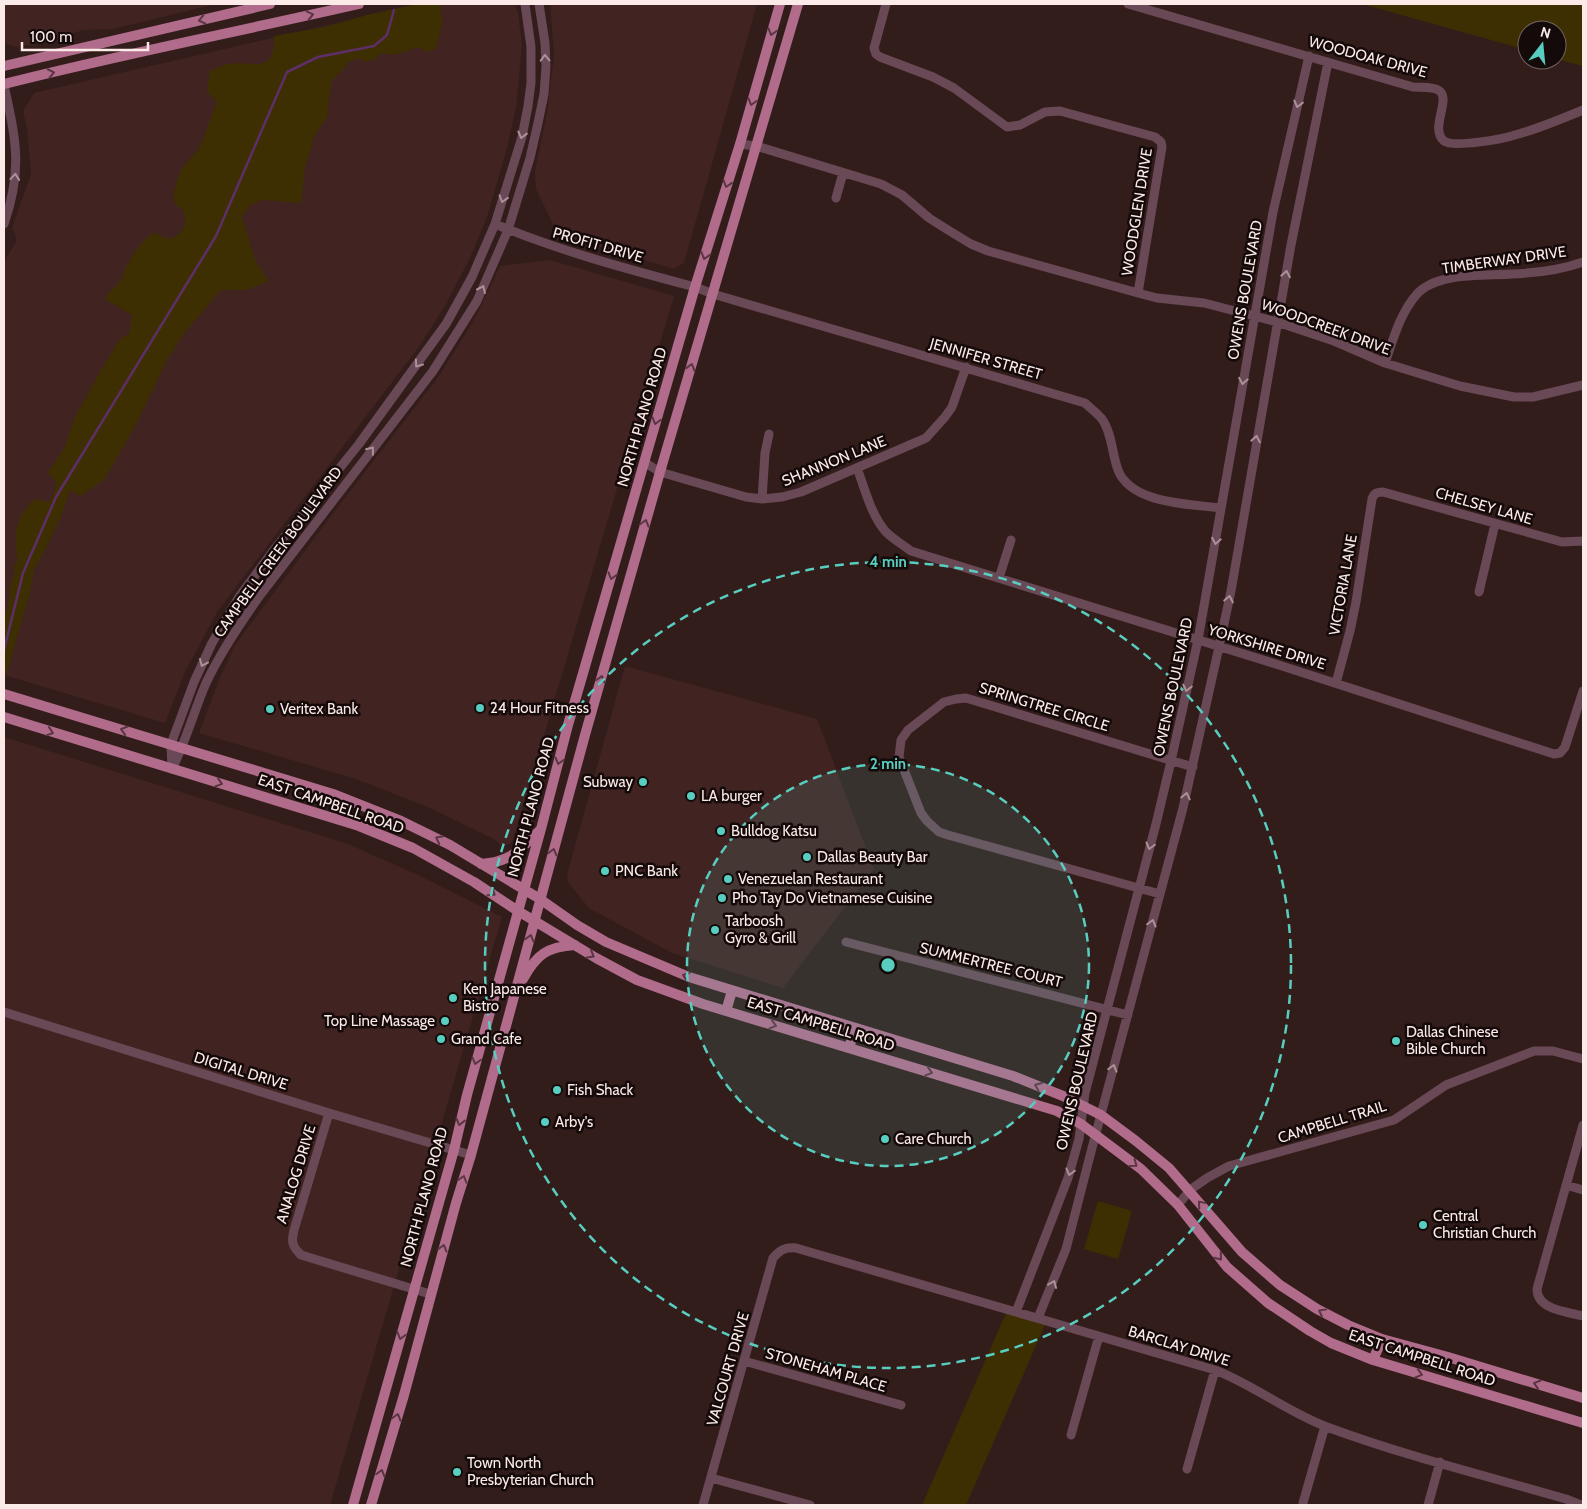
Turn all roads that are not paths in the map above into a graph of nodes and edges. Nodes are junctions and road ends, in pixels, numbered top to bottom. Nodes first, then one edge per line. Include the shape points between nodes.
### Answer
1 (270, 4) edge
2 (360, 4) edge
3 (525, 4) edge
4 (540, 4) edge
5 (780, 4) edge
6 (798, 4) edge
7 (886, 4) edge
8 (1128, 4) edge
9 (1309, 56) junction
10 (1328, 62) junction
11 (4, 66) edge
12 (4, 84) edge
13 (530, 95) junction
14 (543, 97) junction
15 (1583, 110) edge
16 (740, 144) junction
17 (756, 146) junction
18 (843, 173) junction
19 (836, 198) dead end
20 (4, 224) edge
21 (495, 224) junction
22 (508, 230) junction
23 (1583, 262) edge
24 (695, 287) junction
25 (1138, 293) junction
26 (713, 294) junction
27 (1254, 316) junction
28 (1277, 322) junction
29 (446, 324) junction
30 (458, 332) junction
31 (1384, 363) junction
32 (966, 367) junction
33 (1583, 386) edge
34 (769, 434) dead end
35 (644, 462) junction
36 (857, 468) junction
37 (660, 472) junction
38 (330, 481) junction
39 (341, 489) junction
40 (1377, 492) joint
41 (762, 499) junction
42 (1222, 508) junction
43 (1495, 524) junction
44 (1011, 540) dead end
45 (1583, 541) edge
46 (999, 578) junction
47 (1479, 592) dead end
48 (234, 605) junction
49 (246, 615) junction
50 (1198, 640) junction
51 (1219, 647) junction
52 (1336, 683) junction
53 (1583, 691) edge
54 (4, 694) edge
55 (4, 717) edge
56 (568, 726) junction
57 (585, 735) junction
58 (171, 744) junction
59 (183, 748) junction
60 (1171, 761) junction
61 (1193, 767) junction
62 (172, 769) junction
63 (541, 829) junction
64 (481, 864) junction
65 (1139, 888) junction
66 (524, 890) junction
67 (1160, 894) junction
68 (540, 899) junction
69 (518, 911) junction
70 (535, 920) junction
71 (846, 942) dead end
72 (575, 945) junction
73 (516, 990) junction
74 (732, 990) junction
75 (1106, 1009) junction
76 (726, 1011) junction
77 (4, 1012) edge
78 (1128, 1015) junction
79 (855, 1028) junction
80 (849, 1048) junction
81 (1583, 1059) edge
82 (1082, 1105) junction
83 (329, 1113) junction
84 (1100, 1115) junction
85 (1080, 1124) junction
86 (1583, 1126) edge
87 (1095, 1135) junction
88 (454, 1150) junction
89 (471, 1155) junction
90 (1566, 1184) junction
91 (1190, 1190) junction
92 (1583, 1190) edge
93 (1178, 1205) junction
94 (788, 1248) joint
95 (415, 1289) junction
96 (430, 1294) junction
97 (1016, 1312) junction
98 (1583, 1316) edge
99 (1038, 1318) junction
100 (1099, 1336) junction
101 (1382, 1339) junction
102 (1373, 1360) junction
103 (744, 1361) junction
104 (1215, 1370) junction
105 (386, 1391) junction
106 (404, 1395) junction
107 (1583, 1398) edge
108 (901, 1405) dead end
109 (1583, 1423) edge
110 (1325, 1426) junction
111 (1071, 1435) dead end
112 (1440, 1462) junction
113 (1186, 1469) dead end
114 (711, 1478) junction
115 (1303, 1503) dead end
116 (353, 1505) edge
117 (371, 1505) edge
118 (703, 1505) edge
119 (810, 1505) edge
120 (1428, 1505) edge
121 (1581, 1505) edge

1 -> 11 main road
12 -> 2 main road
3 - 13 street, CAMPBELL CREEK BOULEVARD via 531,47
14 -> 4 street, CAMPBELL CREEK BOULEVARD via 546,67
5 -> 16 main road, NORTH PLANO ROAD
6 - 17 main road, NORTH PLANO ROAD
7 - 25 street, WOODGLEN DRIVE via 874,48 876,54 954,88 1001,124 1007,127 1020,125 1045,112 1060,111 1155,137 1161,142
8 - 9 street, WOODOAK DRIVE
9 - 10 street, WOODOAK DRIVE
9 -> 27 street, OWENS BOULEVARD via 1273,212
10 - 15 street, WOODOAK DRIVE via 1441,92 1440,134 1444,140 1454,144 1514,136
28 -> 10 street, OWENS BOULEVARD
20 -> 12 street via 13,193 16,154
13 - 14 street
13 -> 21 street, CAMPBELL CREEK BOULEVARD via 522,137
14 - 22 street, CAMPBELL CREEK BOULEVARD via 530,158
16 - 17 street, WOODCREEK DRIVE
16 -> 24 main road, NORTH PLANO ROAD
17 - 18 street, WOODCREEK DRIVE
17 - 26 main road, NORTH PLANO ROAD
18 - 19 street
18 - 25 street, WOODCREEK DRIVE via 881,184 929,218 988,251
21 - 22 street, PROFIT DRIVE
21 - 29 street, CAMPBELL CREEK BOULEVARD via 472,277
22 - 24 street, PROFIT DRIVE via 575,254
30 -> 22 street, CAMPBELL CREEK BOULEVARD via 476,301
23 - 31 street, TIMBERWAY DRIVE via 1540,272 1449,278 1432,284 1417,294 1401,319
24 - 26 street, JENNIFER STREET
24 -> 35 main road, NORTH PLANO ROAD
25 - 27 street, WOODCREEK DRIVE via 1198,302
26 - 32 street, JENNIFER STREET
37 -> 26 main road, NORTH PLANO ROAD
27 - 28 street, WOODCREEK DRIVE
27 -> 42 street, OWENS BOULEVARD
28 - 31 street, WOODCREEK DRIVE via 1334,341
51 -> 28 street, OWENS BOULEVARD
29 - 30 street
29 -> 38 street, CAMPBELL CREEK BOULEVARD
39 -> 30 street, CAMPBELL CREEK BOULEVARD via 433,371
31 - 33 street, WOODCREEK DRIVE via 1460,386 1514,397 1533,397
32 - 36 street, SHANNON LANE via 946,417 926,438
32 - 42 street, JENNIFER STREET via 1085,403 1102,419 1119,471 1127,484 1141,494
34 - 41 street
35 - 37 street, SHANNON LANE
35 -> 56 main road, NORTH PLANO ROAD
36 - 41 street, SHANNON LANE via 801,492
36 - 46 street, YORKSHIRE DRIVE via 875,515 888,534 911,551
37 - 41 street, SHANNON LANE
57 -> 37 main road, NORTH PLANO ROAD
38 - 39 street
38 - 48 street, CAMPBELL CREEK BOULEVARD
39 - 49 street, CAMPBELL CREEK BOULEVARD
40 - 43 street, CHELSEY LANE
40 - 52 street, VICTORIA LANE via 1372,499 1353,617
42 -> 50 street, OWENS BOULEVARD
43 - 45 street, CHELSEY LANE via 1562,542
43 - 47 street
44 - 46 street
46 - 50 street, YORKSHIRE DRIVE
48 - 49 street
48 -> 58 street, CAMPBELL CREEK BOULEVARD via 194,682
49 - 59 street, CAMPBELL CREEK BOULEVARD via 207,682
50 - 51 street, YORKSHIRE DRIVE
50 -> 60 street, OWENS BOULEVARD
51 - 52 street, YORKSHIRE DRIVE
51 - 61 street, OWENS BOULEVARD
52 - 53 street, YORKSHIRE DRIVE via 1554,754 1565,747
58 -> 54 main road, EAST CAMPBELL ROAD
55 -> 62 main road, EAST CAMPBELL ROAD
56 - 57 main road
56 -> 63 main road, NORTH PLANO ROAD
68 -> 57 main road, NORTH PLANO ROAD
58 - 59 main road, EAST CAMPBELL ROAD
58 - 62 street, CAMPBELL CREEK BOULEVARD
59 - 62 street, CAMPBELL CREEK BOULEVARD
64 -> 59 main road, EAST CAMPBELL ROAD via 426,833 333,794
60 - 61 street, SPRINGTREE CIRCLE
60 -> 65 street, OWENS BOULEVARD
60 - 65 street, SPRINGTREE CIRCLE via 966,698 944,702 908,730 901,740 899,757 921,813 939,832
67 -> 61 street, OWENS BOULEVARD
62 -> 69 main road, EAST CAMPBELL ROAD via 358,826 413,848
63 - 64 main road via 506,860
63 - 66 main road, NORTH PLANO ROAD
64 - 66 main road, EAST CAMPBELL ROAD
65 - 67 street, SPRINGTREE CIRCLE
65 - 75 street, OWENS BOULEVARD
66 - 68 main road, EAST CAMPBELL ROAD
66 - 69 main road, NORTH PLANO ROAD
78 -> 67 street, OWENS BOULEVARD
68 - 70 main road, NORTH PLANO ROAD
74 -> 68 main road, EAST CAMPBELL ROAD via 689,977 606,942
69 - 70 main road, EAST CAMPBELL ROAD
69 -> 88 main road, NORTH PLANO ROAD
70 - 72 main road, EAST CAMPBELL ROAD
73 -> 70 main road, NORTH PLANO ROAD
71 - 75 street, SUMMERTREE COURT
72 - 73 main road via 559,946 540,955 532,962
72 -> 76 main road, EAST CAMPBELL ROAD via 637,980
73 - 89 main road, NORTH PLANO ROAD
74 - 76 main road
74 - 79 main road, EAST CAMPBELL ROAD
75 - 78 street, SUMMERTREE COURT
75 - 82 street, OWENS BOULEVARD
76 -> 80 main road, EAST CAMPBELL ROAD
77 - 83 street, DIGITAL DRIVE
84 -> 78 street, OWENS BOULEVARD
79 - 80 main road
82 -> 79 main road, EAST CAMPBELL ROAD via 1014,1076
80 -> 85 main road, EAST CAMPBELL ROAD via 1057,1111
81 - 91 street, CAMPBELL TRAIL via 1553,1051 1534,1051 1446,1085 1394,1120 1229,1166
82 - 84 main road, EAST CAMPBELL ROAD
82 - 85 street, OWENS BOULEVARD
83 - 88 street, DIGITAL DRIVE
83 - 95 street, ANALOG DRIVE via 291,1241 294,1248 301,1255
84 - 87 street, OWENS BOULEVARD
84 - 91 main road, EAST CAMPBELL ROAD via 1169,1168
85 - 87 main road, EAST CAMPBELL ROAD
85 -> 97 street, OWENS BOULEVARD via 1079,1139 1062,1197
86 - 90 street
87 -> 93 main road, EAST CAMPBELL ROAD via 1141,1169
99 -> 87 street, OWENS BOULEVARD via 1064,1256
88 - 89 street, DIGITAL DRIVE
88 - 95 main road, NORTH PLANO ROAD
96 -> 89 main road, NORTH PLANO ROAD
90 - 92 street
90 - 98 street via 1537,1295 1548,1306
91 - 93 street, CAMPBELL TRAIL
101 -> 91 main road, EAST CAMPBELL ROAD via 1348,1326 1280,1285 1242,1252
93 -> 102 main road, EAST CAMPBELL ROAD via 1226,1267 1268,1303 1331,1343
94 - 97 street, BARCLAY DRIVE
94 - 103 street, VALCOURT DRIVE via 774,1258
95 - 96 street, ANALOG DRIVE
95 -> 105 main road, NORTH PLANO ROAD
96 - 106 main road, NORTH PLANO ROAD
97 - 99 street, BARCLAY DRIVE
99 - 100 street, BARCLAY DRIVE
100 - 104 street, BARCLAY DRIVE
100 - 111 street
101 - 102 main road
107 -> 101 main road, EAST CAMPBELL ROAD
102 -> 109 main road, EAST CAMPBELL ROAD
103 - 108 street, STONEHAM PLACE
103 - 114 street, VALCOURT DRIVE
104 - 110 street, BARCLAY DRIVE
104 - 113 street
105 - 106 main road
105 - 116 main road, NORTH PLANO ROAD
117 -> 106 main road, NORTH PLANO ROAD
110 - 112 street, BARCLAY DRIVE
110 - 115 street
112 - 120 street
112 - 121 street, BARCLAY DRIVE
114 - 118 street, VALCOURT DRIVE
114 - 119 street

